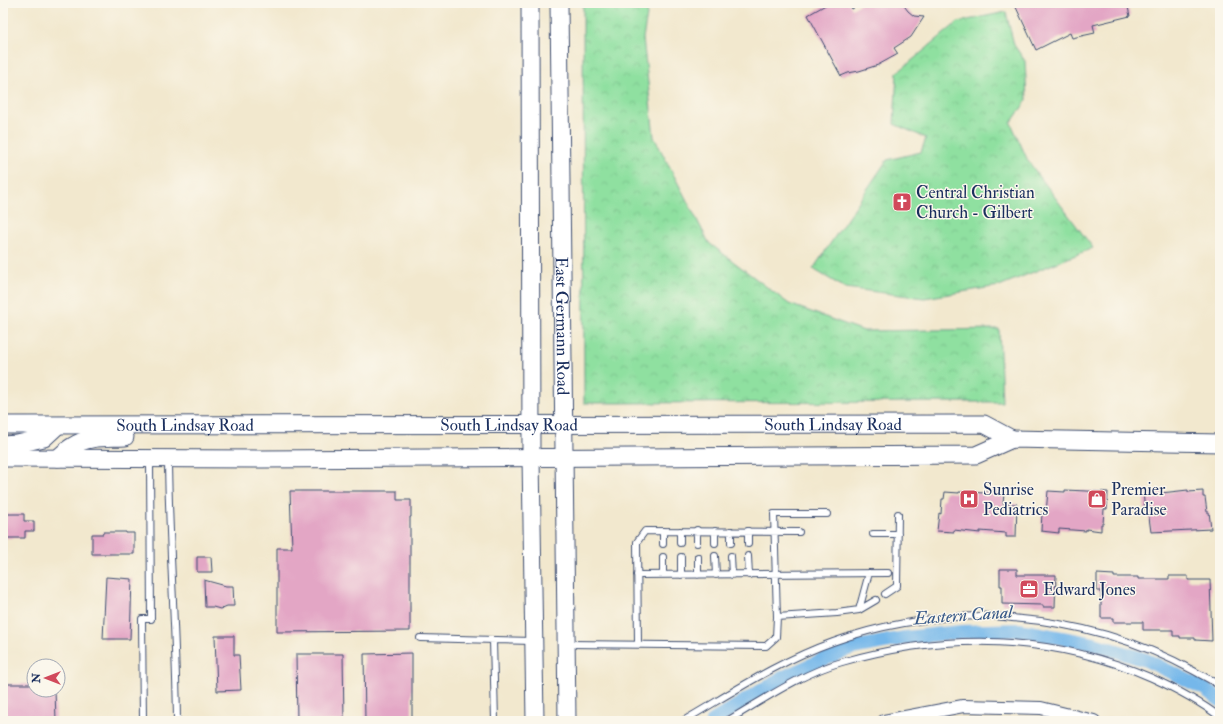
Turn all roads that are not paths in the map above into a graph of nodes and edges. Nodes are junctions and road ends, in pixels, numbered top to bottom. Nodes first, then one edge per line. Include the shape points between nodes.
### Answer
1 (530, 3) edge
2 (559, 3) edge
3 (564, 423) junction
4 (531, 424) junction
5 (3, 426) edge
6 (57, 426) junction
7 (181, 426) junction
8 (1012, 439) junction
9 (1220, 443) edge
10 (3, 445) edge
11 (531, 457) junction
12 (565, 457) junction
13 (3, 458) edge
14 (58, 458) junction
15 (150, 458) junction
16 (168, 458) junction
17 (827, 514) dead end
18 (898, 514) dead end
19 (663, 530) junction
20 (680, 530) junction
21 (697, 530) junction
22 (715, 531) junction
23 (731, 531) junction
24 (748, 531) junction
25 (775, 532) junction
26 (799, 532) dead end
27 (873, 534) dead end
28 (898, 534) junction
29 (680, 543) dead end
30 (697, 543) dead end
31 (715, 543) dead end
32 (731, 543) dead end
33 (663, 544) dead end
34 (748, 544) dead end
35 (715, 556) dead end
36 (731, 556) dead end
37 (748, 556) dead end
38 (663, 557) dead end
39 (681, 557) dead end
40 (698, 557) dead end
41 (869, 573) junction
42 (888, 573) dead end
43 (776, 574) junction
44 (637, 575) junction
45 (663, 575) junction
46 (681, 575) junction
47 (698, 575) junction
48 (716, 575) junction
49 (732, 575) junction
50 (749, 575) junction
51 (885, 594) dead end
52 (876, 600) dead end
53 (859, 610) junction
54 (777, 617) junction
55 (420, 638) dead end
56 (493, 640) junction
57 (534, 641) junction
58 (566, 644) junction
59 (638, 644) junction
60 (1220, 686) edge
61 (933, 716) edge
62 (1220, 717) edge
63 (1090, 720) edge
64 (143, 721) edge
65 (177, 721) edge
66 (495, 721) edge
67 (535, 721) edge
68 (567, 721) edge
69 (684, 721) edge
70 (727, 721) edge
71 (884, 721) edge

1 - 4 main road, East Germann Road
2 - 3 main road, East Germann Road
3 - 4 main road, South Lindsay Road
3 - 8 main road, South Lindsay Road via 984,424
3 - 12 main road, East Germann Road
4 - 7 main road, South Lindsay Road
4 - 11 main road, East Germann Road
5 - 6 main road, South Lindsay Road
6 - 7 main road, South Lindsay Road
6 - 10 main road via 44,438
7 - 14 main road via 143,436 86,441 73,445
8 - 9 main road, South Lindsay Road
8 - 12 main road, South Lindsay Road via 976,455
11 - 12 main road, South Lindsay Road
11 - 16 main road, South Lindsay Road
11 - 57 main road, East Germann Road
12 - 58 main road, East Germann Road
13 - 14 main road, South Lindsay Road
14 - 15 main road, South Lindsay Road
15 - 16 main road, South Lindsay Road
15 - 64 lane via 151,619 142,619
16 - 65 lane
17 - 25 lane via 774,514
18 - 28 lane
19 - 20 lane
19 - 33 lane
19 - 44 lane via 645,531 637,542
20 - 21 lane
20 - 29 lane
21 - 22 lane
21 - 30 lane
22 - 23 lane
22 - 31 lane
23 - 24 lane
23 - 32 lane
24 - 25 lane
24 - 34 lane
25 - 26 lane
25 - 43 lane
27 - 28 lane
28 - 51 lane via 897,586
35 - 48 lane
36 - 49 lane
37 - 50 lane
38 - 45 lane
39 - 46 lane
40 - 47 lane
41 - 42 lane
41 - 43 lane
41 - 53 lane
43 - 50 lane
43 - 54 lane
44 - 45 lane
44 - 59 lane
45 - 46 lane
46 - 47 lane
47 - 48 lane
48 - 49 lane
49 - 50 lane
52 - 53 lane
53 - 54 lane
54 - 59 lane via 776,636 766,646
55 - 56 lane
56 - 57 lane
56 - 66 lane
57 - 67 main road, East Germann Road
58 - 59 lane
58 - 68 main road, East Germann Road
60 - 69 lane via 1179,663 1135,643 1105,634 1032,620 980,616 940,618 877,628 811,650 767,670
61 - 63 street via 963,706 1040,708
61 - 71 street
62 - 70 lane via 1175,689 1129,668 1071,651 1037,645 960,642 918,646 841,662 811,674

